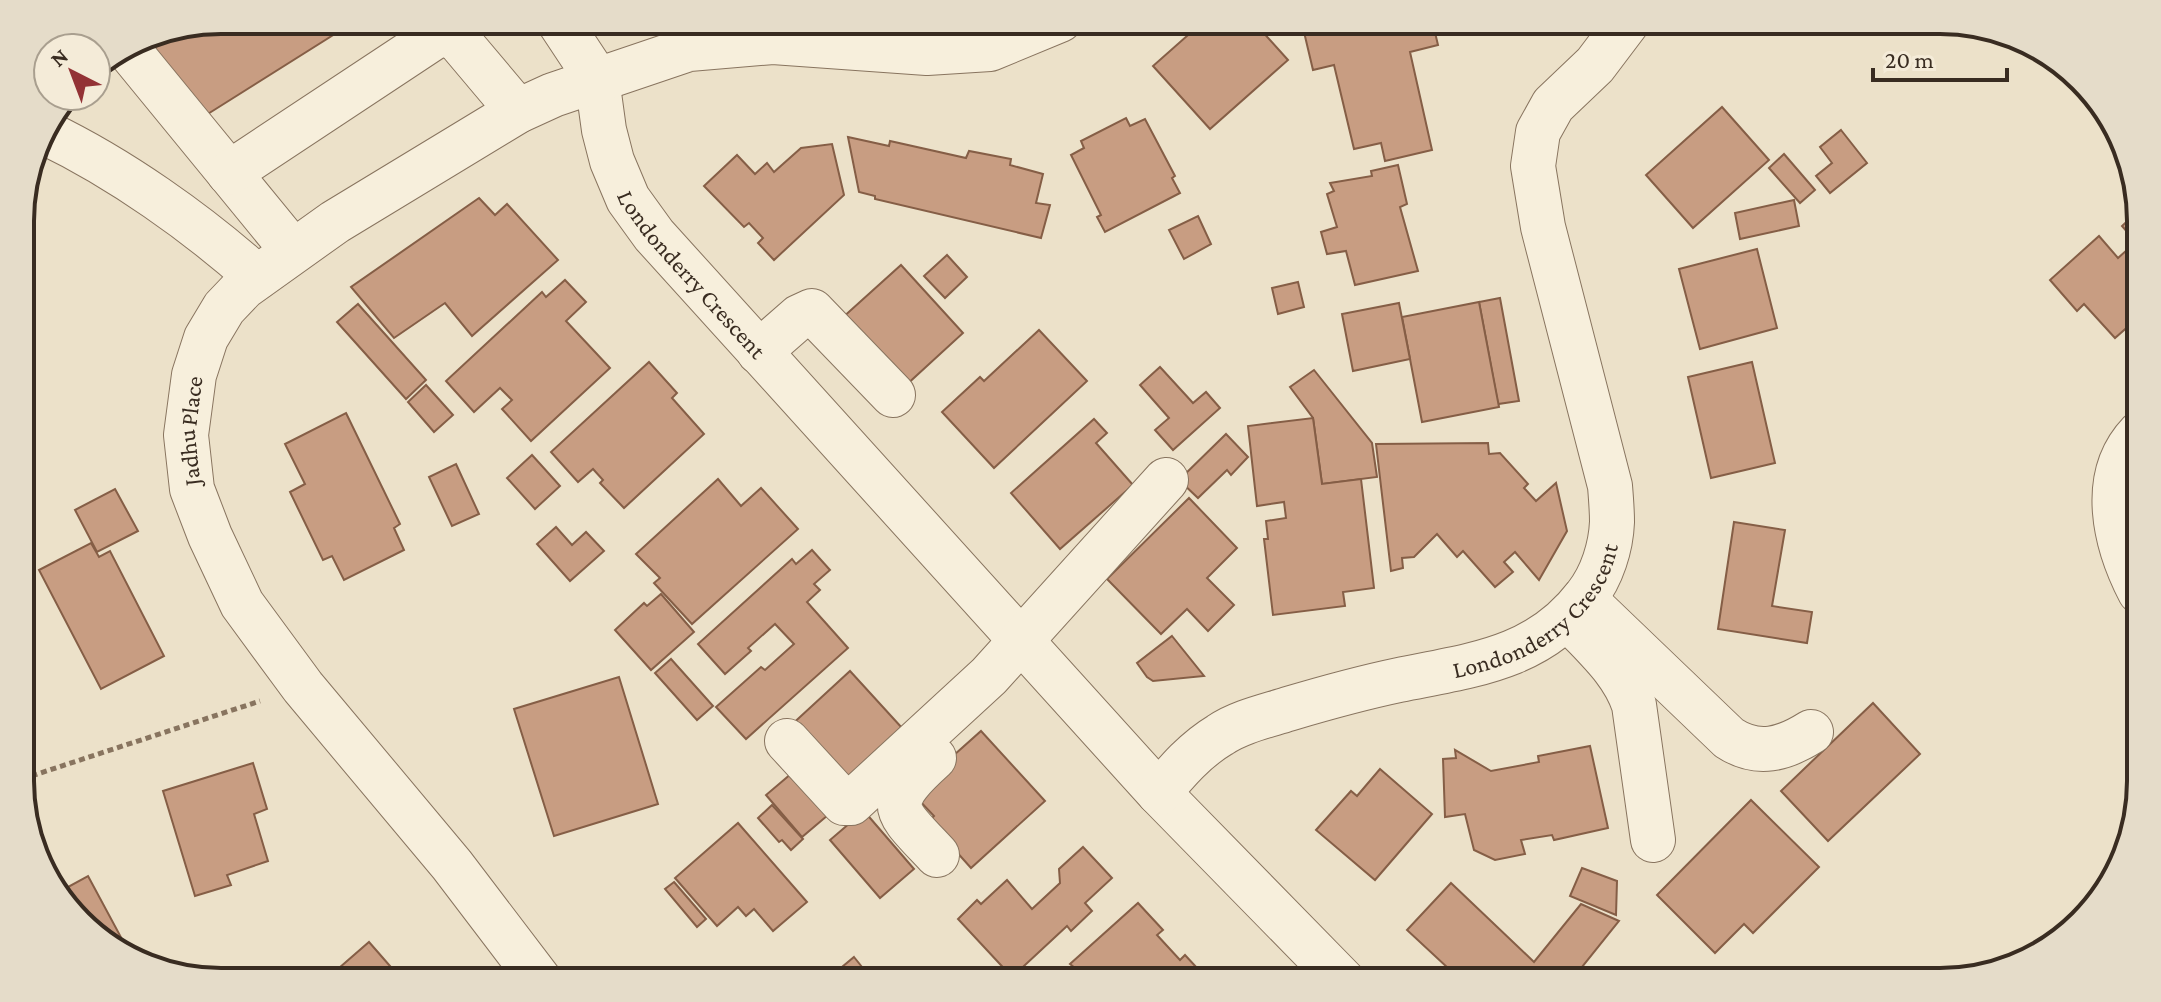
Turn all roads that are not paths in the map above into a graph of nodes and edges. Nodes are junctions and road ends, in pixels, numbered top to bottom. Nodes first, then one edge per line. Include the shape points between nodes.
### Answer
1 (567, 34) edge
2 (1026, 34) edge
3 (1618, 34) edge
4 (926, 37) edge
5 (133, 56) edge
6 (597, 79) junction
7 (518, 111) junction
8 (54, 137) edge
9 (229, 173) junction
10 (293, 251) junction
11 (257, 277) junction
12 (759, 352) junction
13 (893, 395) dead end
14 (2127, 459) edge
15 (1166, 480) dead end
16 (2127, 561) edge
17 (1576, 608) junction
18 (1030, 651) junction
19 (1811, 732) dead end
20 (787, 741) dead end
21 (1159, 793) junction
22 (1653, 840) dead end
23 (937, 855) dead end
24 (530, 968) edge
25 (1330, 968) edge

1 - 6 street
2 - 4 street via 990,49
3 - 17 street, Londonderry Crescent via 1553,105 1538,132 1533,166 1543,227 1610,486 1612,524 1605,561
4 - 6 street via 689,49
5 - 9 street
6 - 7 street, Jadhu Place
6 - 12 street, Londonderry Crescent via 612,161 628,199
7 - 9 street via 459,41 447,34 436,36
7 - 10 street, Jadhu Place
8 - 11 street via 88,153 222,245
9 - 10 street
10 - 11 street, Jadhu Place
11 - 24 street, Jadhu Place via 224,308 206,338 194,375 186,435 192,489 210,536 242,604 303,687
12 - 13 street via 812,311
12 - 18 street, Londonderry Crescent
14 - 16 street via 2113,513
15 - 18 street
17 - 19 street via 1740,745 1778,749
17 - 21 street, Londonderry Crescent via 1551,633 1524,648 1353,690 1222,733 1187,759
17 - 22 street via 1628,686
18 - 20 street via 989,676 849,805
18 - 21 street, Londonderry Crescent
18 - 23 street via 898,799 902,817
21 - 25 street, Londonderry Crescent

